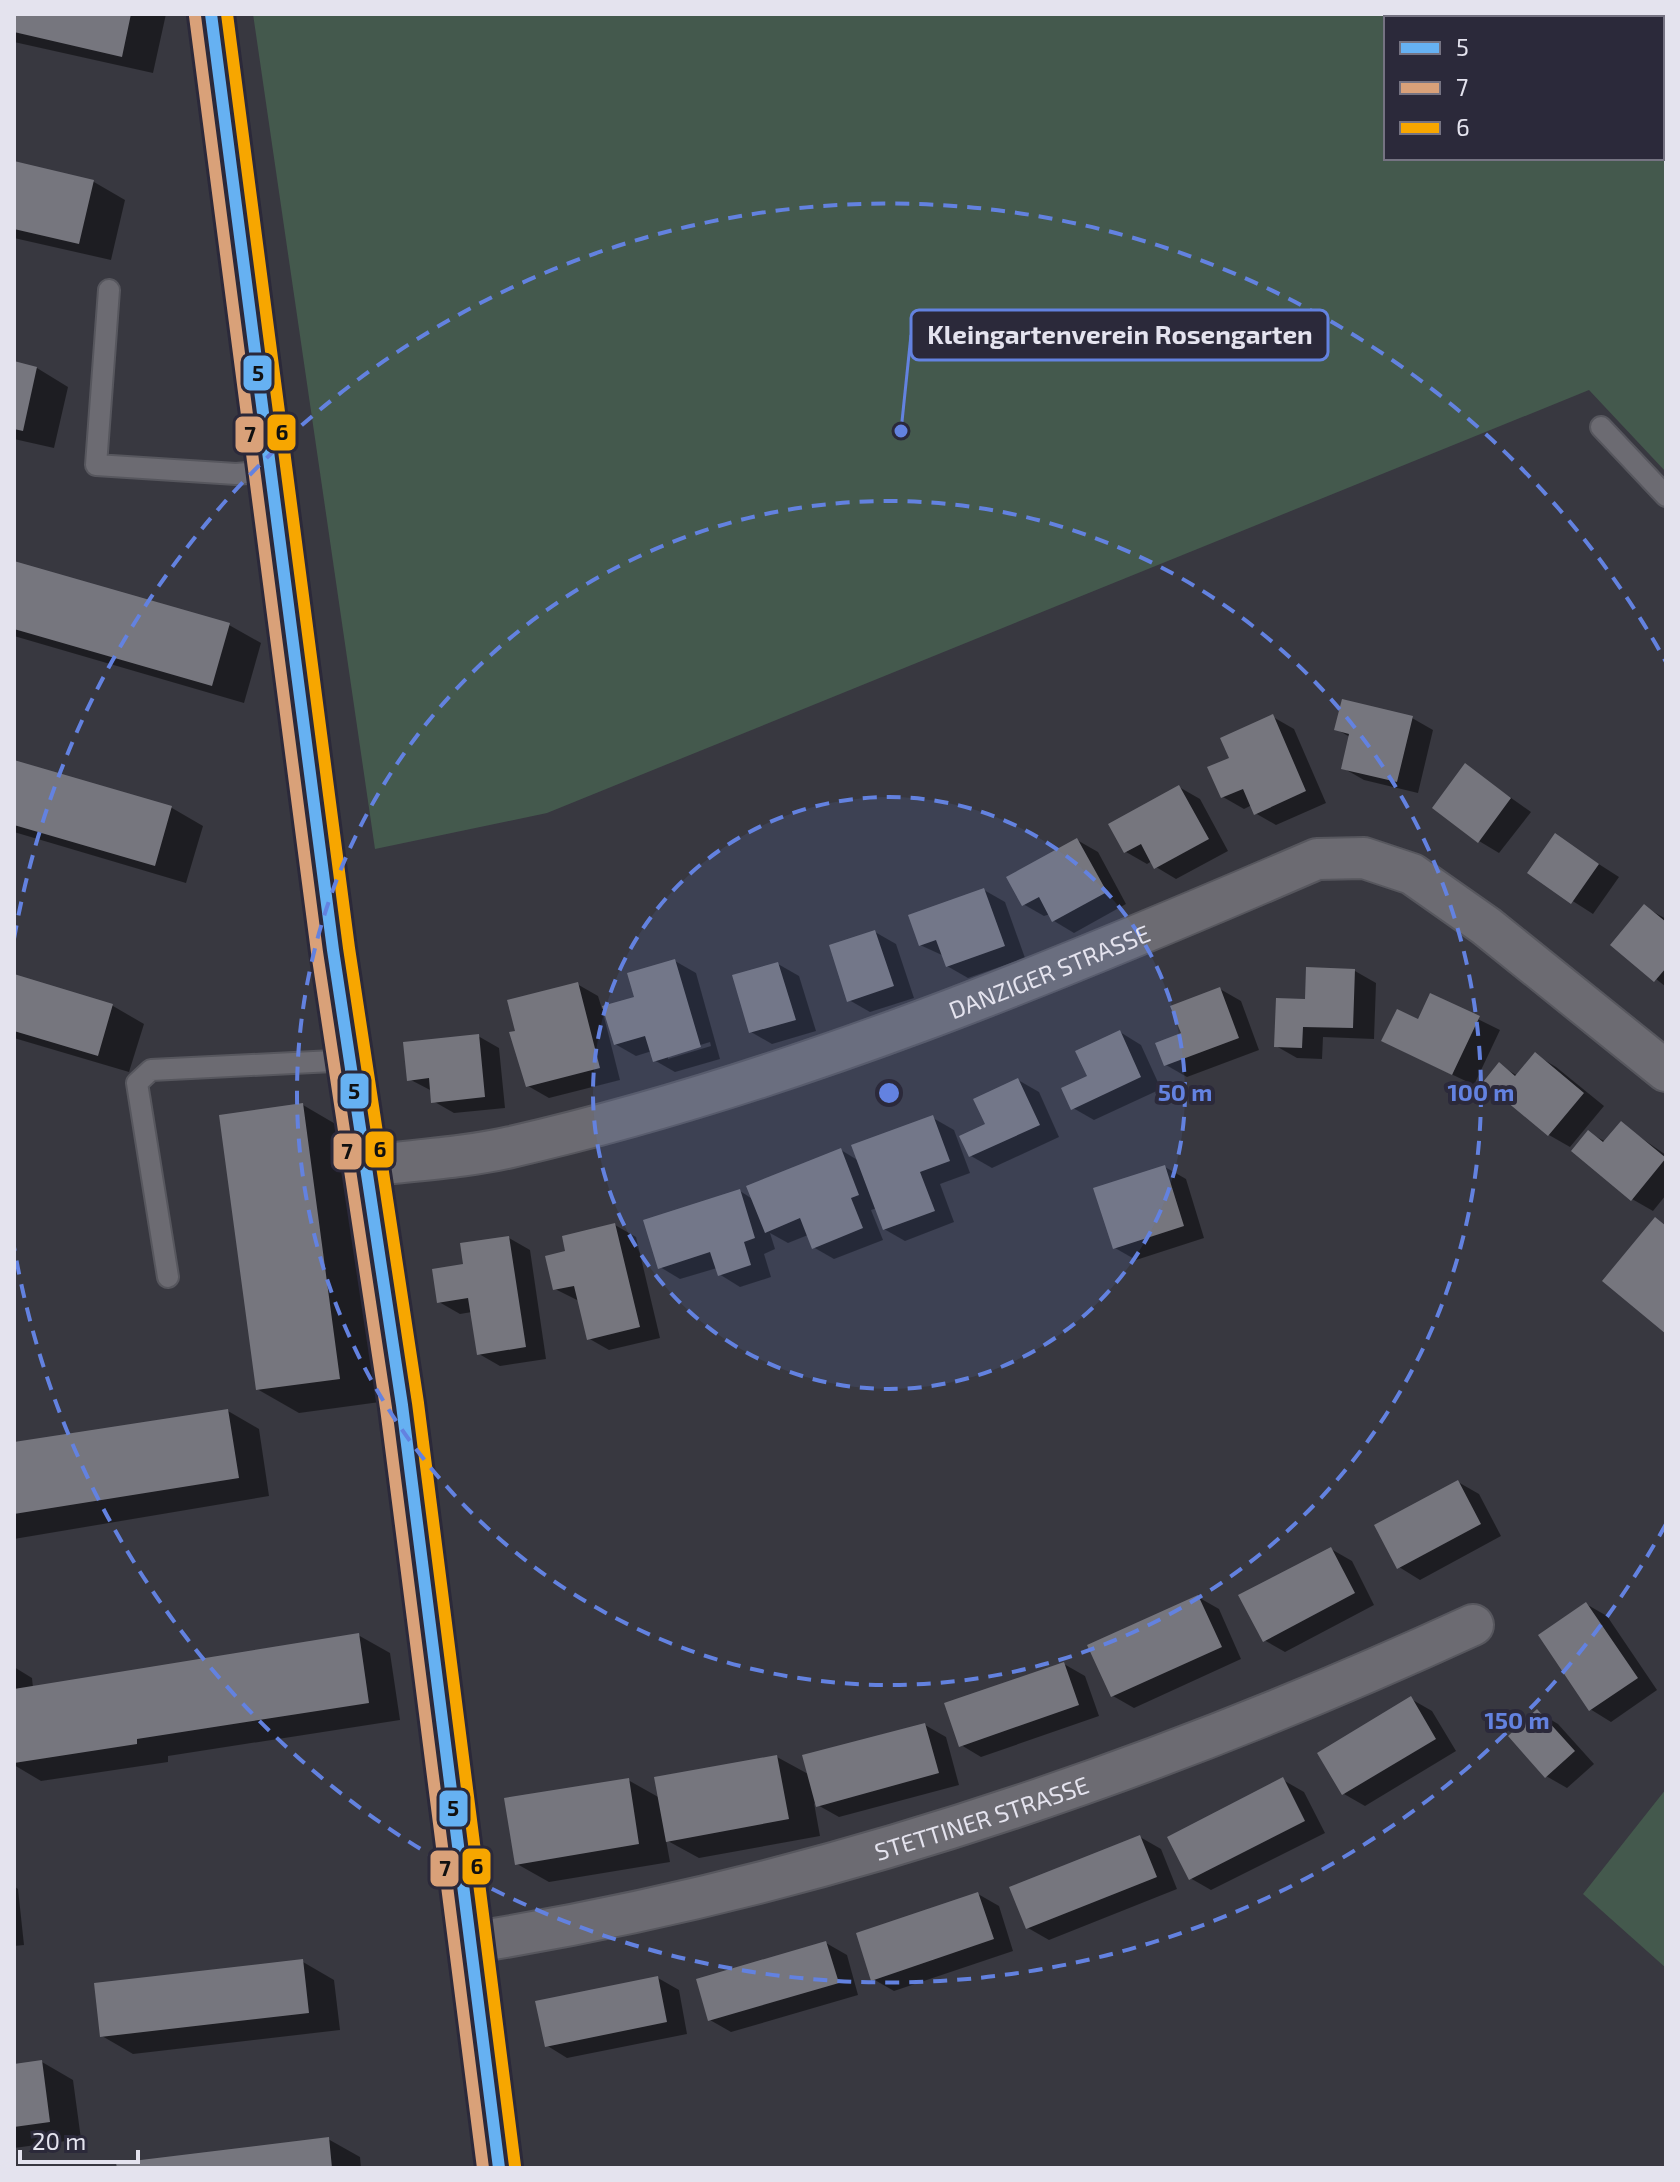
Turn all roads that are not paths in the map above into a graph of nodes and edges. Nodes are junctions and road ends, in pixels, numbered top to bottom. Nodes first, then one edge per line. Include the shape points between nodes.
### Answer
1 (211, 14) edge
2 (109, 290) dead end
3 (1601, 427) dead end
4 (271, 471) junction
5 (1666, 496) edge
6 (353, 1060) junction
7 (1666, 1071) edge
8 (367, 1166) junction
9 (168, 1277) dead end
10 (1473, 1625) dead end
11 (469, 1943) junction
12 (499, 2168) edge

1 - 4 street
2 - 4 lane via 96,465 236,474
3 - 5 lane
4 - 6 street via 331,934
6 - 8 street
6 - 9 lane via 151,1070 137,1083
7 - 8 street, DANZIGER STRASSE via 1486,926 1412,874 1364,858 1317,859 995,995 687,1100 508,1148
8 - 11 street
10 - 11 street, STETTINER STRASSE via 1136,1767 896,1848 578,1925
11 - 12 street

